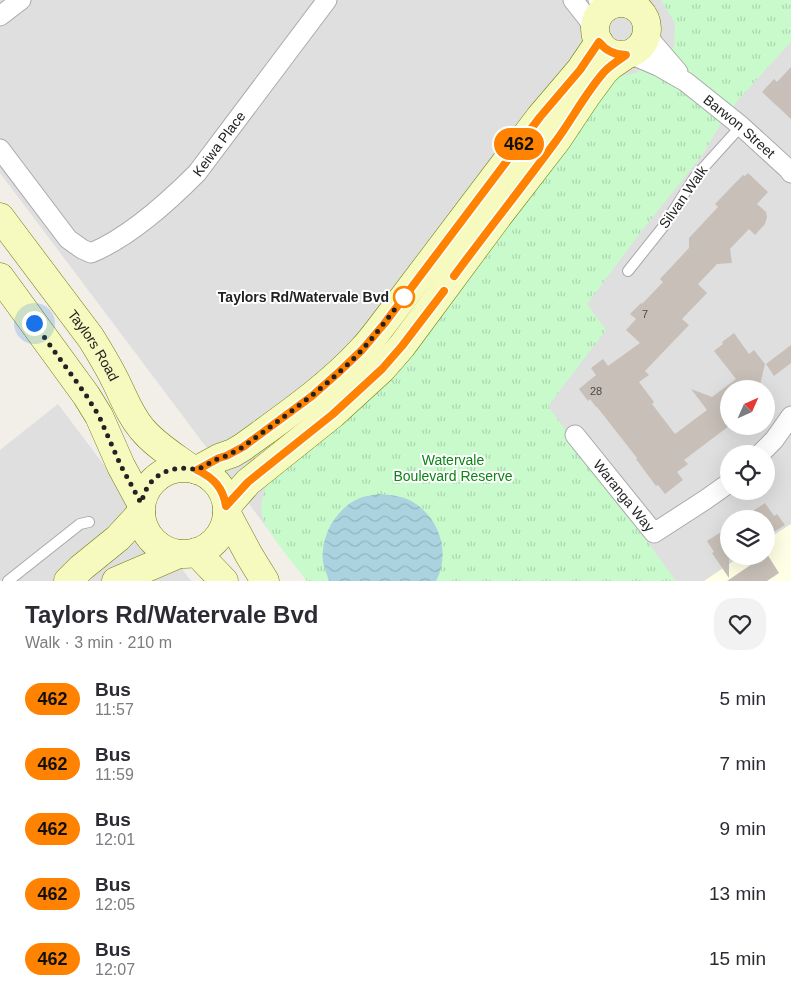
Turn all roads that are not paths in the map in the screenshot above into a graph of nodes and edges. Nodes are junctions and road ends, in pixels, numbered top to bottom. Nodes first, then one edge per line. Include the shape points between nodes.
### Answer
1 (21, 0) edge
2 (327, 0) edge
3 (573, 0) edge
4 (612, 2) edge
5 (0, 16) edge
6 (648, 19) edge
7 (597, 38) junction
8 (628, 54) junction
9 (686, 82) junction
10 (741, 126) junction
11 (0, 149) edge
12 (791, 173) edge
13 (0, 217) edge
14 (628, 271) dead end
15 (0, 278) edge
16 (791, 416) edge
17 (575, 435) dead end
18 (769, 445) edge
19 (194, 469) junction
20 (720, 489) edge
21 (141, 508) junction
22 (227, 510) junction
23 (89, 522) dead end
24 (188, 553) junction
25 (8, 581) edge
26 (68, 581) edge
27 (116, 581) edge
28 (224, 581) edge
29 (265, 581) edge

1 - 5 street
2 - 11 street, Keiwa Place via 197,173 174,196 108,246 91,253 68,239
3 - 7 street via 588,19
4 - 6 street via 633,6
4 - 7 street via 599,16
6 - 8 street via 642,45
6 - 9 street, Barwon Street via 653,43
7 - 8 street via 610,53
7 - 19 street via 580,70 540,117 362,350 312,396 243,447
8 - 9 street, Barwon Street
8 - 22 street via 604,72 557,140 382,369 333,414 248,482
9 - 10 street, Barwon Street
10 - 12 street, Barwon Street
10 - 14 lane, Silvan Walk via 695,177 663,227
13 - 19 street, Taylors Road via 91,338 142,430
15 - 21 street via 99,416
16 - 18 street
17 - 20 street, Waranga Way via 654,533
19 - 21 street via 177,468 153,480 145,491
19 - 22 street via 206,474 220,487
21 - 24 street via 143,524 157,544 168,550
21 - 26 street via 118,538
22 - 24 street via 224,527 217,538 208,547
22 - 29 street
23 - 25 lane via 80,524
24 - 27 street
24 - 28 street

